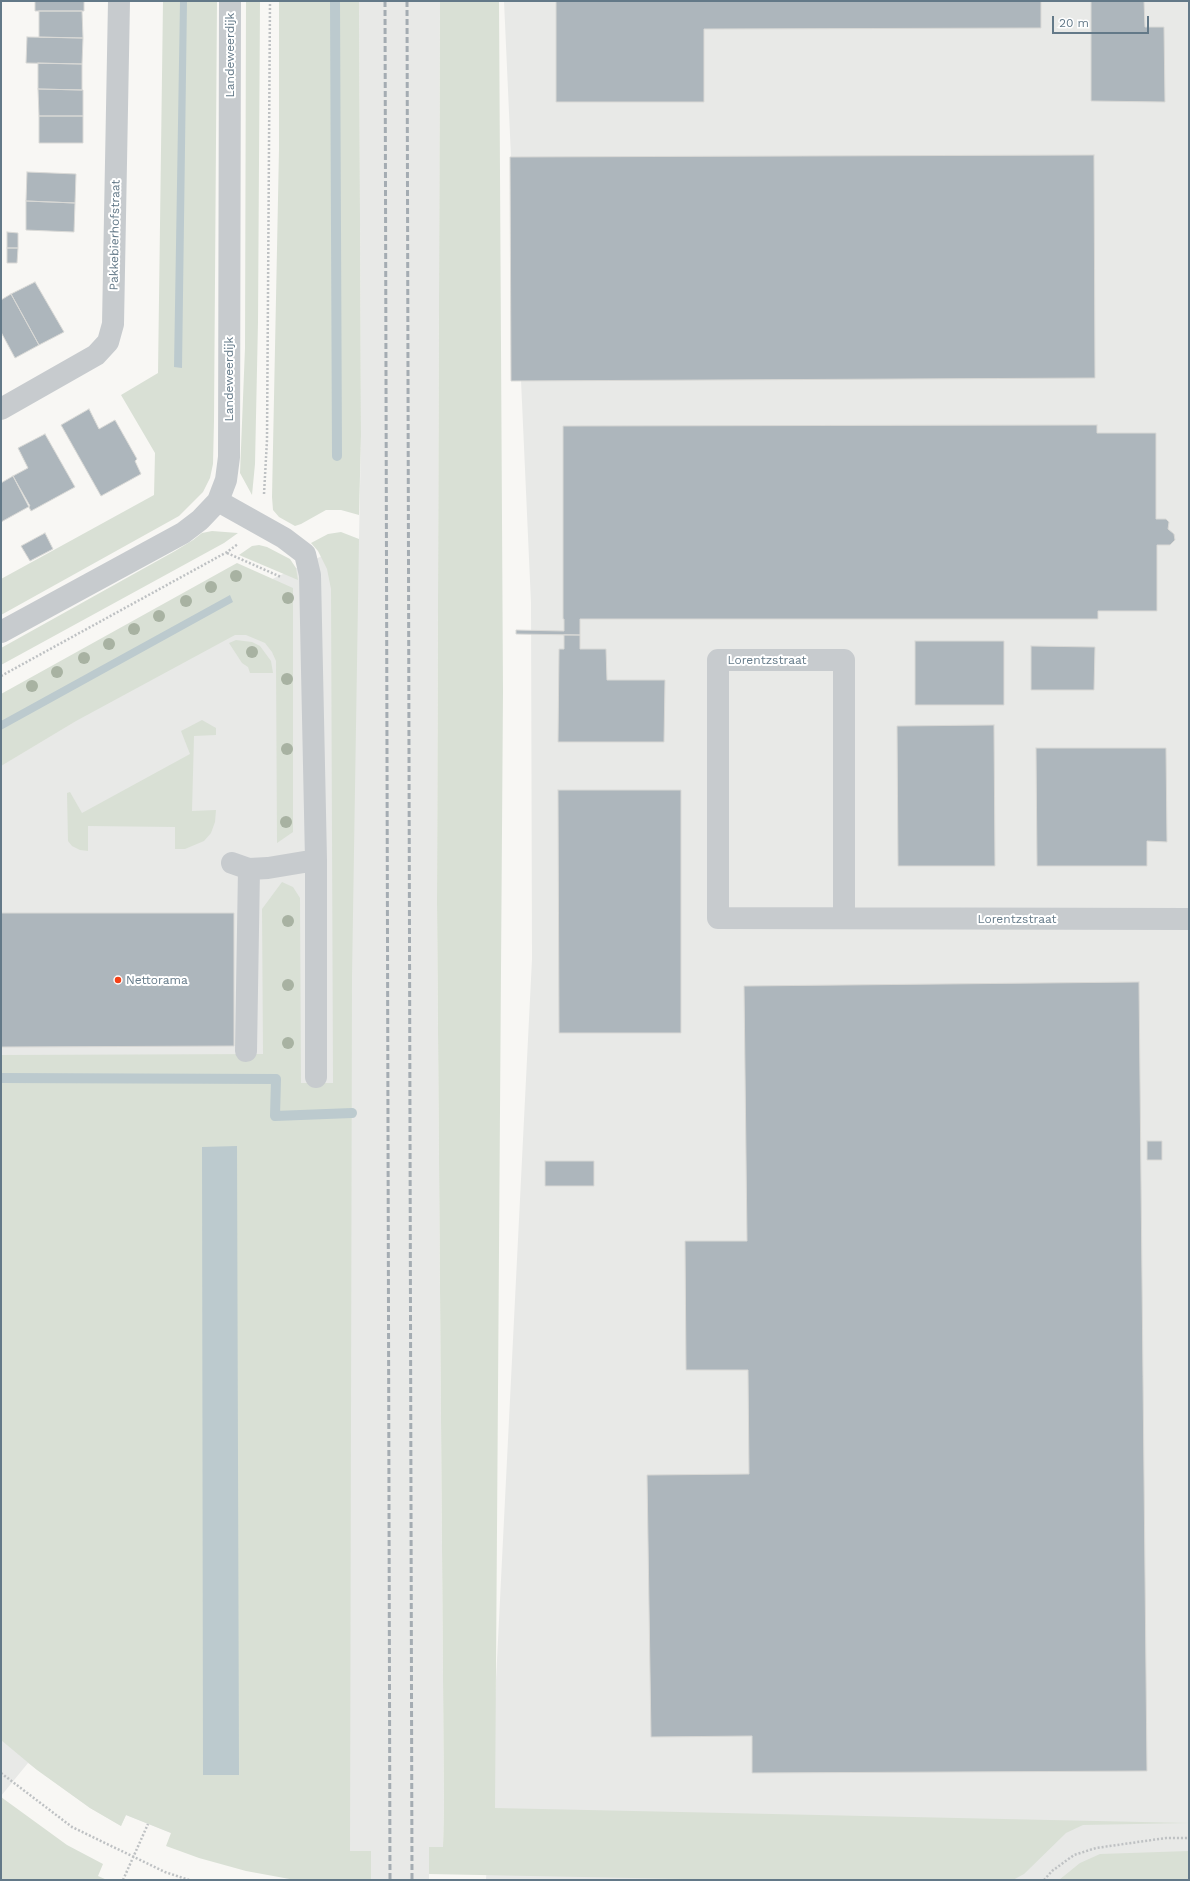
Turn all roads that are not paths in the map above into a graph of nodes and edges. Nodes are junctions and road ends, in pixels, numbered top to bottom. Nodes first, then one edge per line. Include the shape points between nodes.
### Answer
1 (118, 1) edge
2 (230, 1) edge
3 (1, 408) edge
4 (218, 501) junction
5 (1, 632) edge
6 (316, 860) junction
7 (844, 918) junction
8 (1189, 919) edge
9 (246, 1051) dead end
10 (316, 1077) dead end

1 - 3 street, Pakkebierhofstraat via 113,324 108,342 96,355
2 - 4 street, Landeweerdijk via 229,457 226,480
4 - 5 street, Landeweerdijk via 183,533
4 - 6 street via 284,538 305,554 310,576
6 - 9 street via 268,868 240,866
6 - 10 street
7 - 7 street, Lorentzstraat via 718,918 718,660 844,660
7 - 8 street, Lorentzstraat

